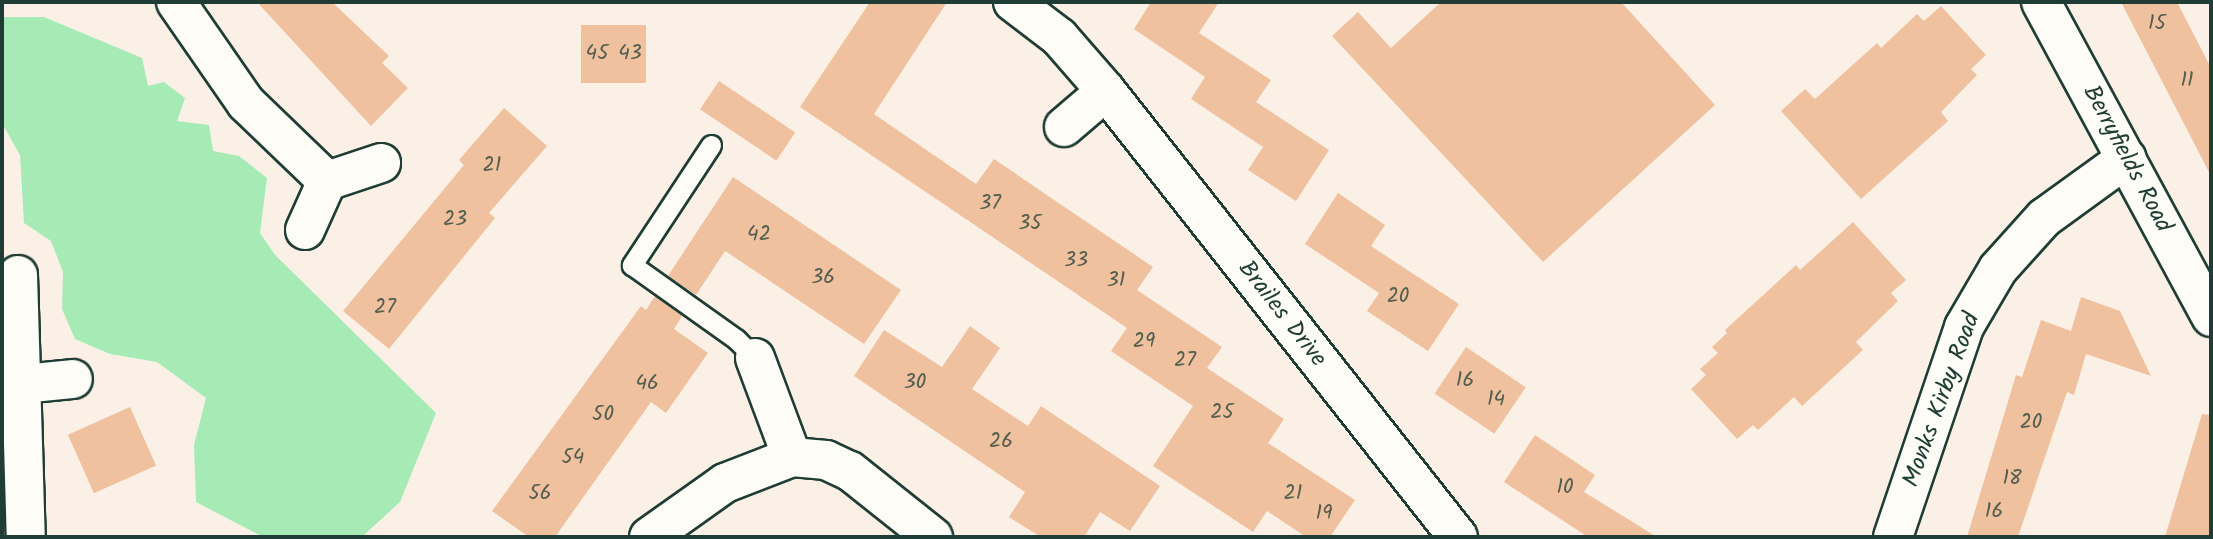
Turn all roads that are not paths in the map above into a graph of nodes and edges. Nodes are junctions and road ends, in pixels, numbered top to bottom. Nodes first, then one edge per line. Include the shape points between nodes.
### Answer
1 (176, 2) edge
2 (1013, 2) edge
3 (2041, 2) edge
4 (1106, 91) junction
5 (1064, 127) dead end
6 (711, 145) dead end
7 (2127, 158) junction
8 (381, 163) dead end
9 (327, 181) junction
10 (305, 230) dead end
11 (18, 275) dead end
12 (2211, 317) edge
13 (755, 358) joint
14 (73, 379) dead end
15 (23, 384) junction
16 (792, 457) junction
17 (26, 537) edge
18 (649, 537) edge
19 (933, 537) edge
20 (1458, 537) edge
21 (1893, 537) edge

1 - 9 street via 246,103
2 - 4 street, Brailes Drive via 1059,37
3 - 7 street, Berryfields Road
4 - 5 street
4 - 20 street, Brailes Drive
6 - 13 lane via 632,265 736,339
7 - 12 street, Berryfields Road
7 - 21 street, Monks Kirby Road via 2044,218 1998,269 1964,327
8 - 9 street
9 - 10 street
11 - 15 street
13 - 16 street
14 - 15 street
15 - 17 street
16 - 18 street via 725,482
16 - 19 street via 827,460 850,471

